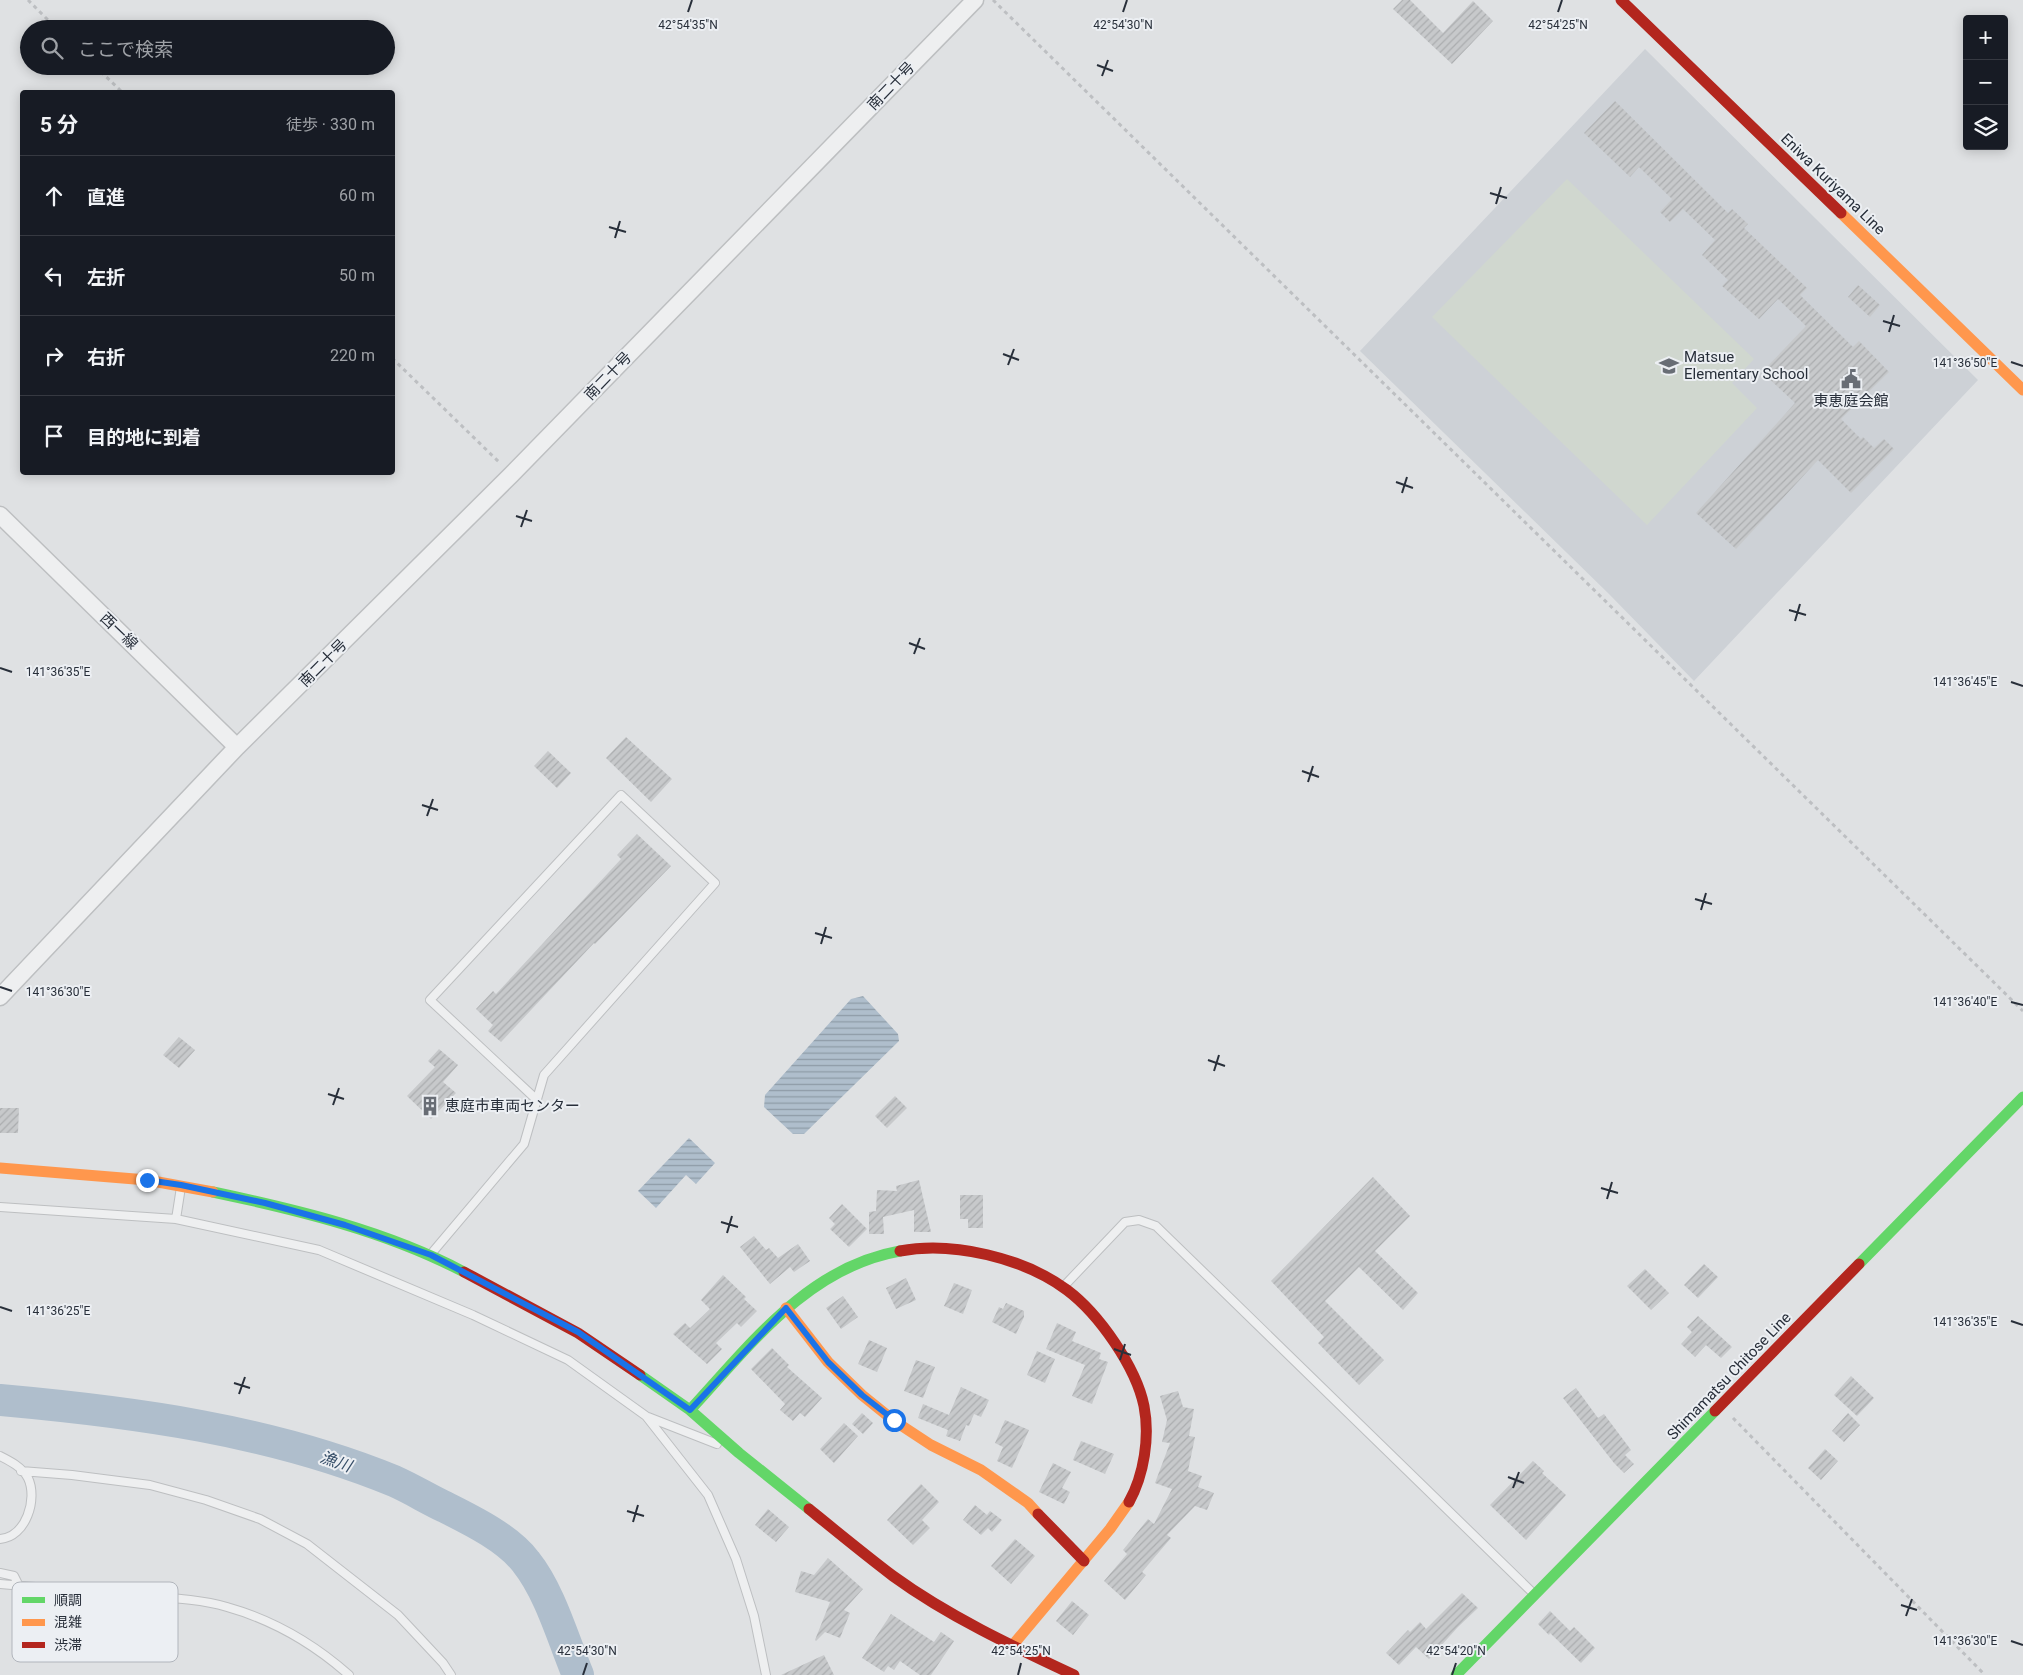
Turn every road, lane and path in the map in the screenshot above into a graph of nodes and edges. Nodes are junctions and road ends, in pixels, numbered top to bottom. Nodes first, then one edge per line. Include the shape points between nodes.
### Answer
1 (28, 0) edge
2 (975, 0) edge
3 (994, 0) edge
4 (1621, 0) edge
5 (48, 20) edge
6 (104, 75) edge
7 (120, 90) edge
8 (395, 361) edge
9 (2023, 390) edge
10 (512, 475) junction
11 (0, 515) edge
12 (237, 747) junction
13 (0, 997) edge
14 (2023, 1010) edge
15 (2023, 1097) edge
16 (537, 1100) junction
17 (0, 1168) edge
18 (181, 1185) junction
19 (0, 1207) edge
20 (176, 1219) junction
21 (431, 1255) junction
22 (1062, 1288) junction
23 (786, 1308) junction
24 (1721, 1406) junction
25 (690, 1410) junction
26 (646, 1416) junction
27 (739, 1453) junction
28 (0, 1456) edge
29 (22, 1471) junction
30 (0, 1538) edge
31 (1084, 1561) junction
32 (0, 1574) edge
33 (17, 1582) edge
34 (1535, 1595) junction
35 (178, 1599) edge
36 (1012, 1646) junction
37 (349, 1675) edge
38 (450, 1675) edge
39 (766, 1675) edge
40 (1074, 1675) edge
41 (1456, 1675) edge
42 (1985, 1675) edge

1 - 5 path
2 - 10 street, 南二十号
3 - 14 path
4 - 9 street, Eniwa Kuriyama Line
6 - 7 path
8 - 10 path
10 - 12 street, 南二十号
11 - 12 street, 西一線
12 - 13 street, 南二十号
15 - 24 street, Shimamatsu Chitose Line
16 - 16 lane via 430,1000 621,795 715,883 544,1074
16 - 21 lane via 524,1144
17 - 18 street
18 - 20 lane
18 - 21 street via 265,1203
19 - 20 lane
20 - 26 lane via 319,1250 383,1276 568,1360
21 - 25 street via 578,1332
22 - 23 street via 1015,1263 941,1247 894,1251 834,1272
22 - 31 street via 1084,1306 1122,1354 1144,1406 1146,1427 1143,1458 1134,1491 1118,1518
22 - 34 lane via 1125,1222 1139,1220 1156,1226
23 - 25 street
23 - 31 street via 828,1362 862,1395 931,1445 981,1470 1028,1503
24 - 34 street, Shimamatsu Chitose Line
24 - 42 path
25 - 27 street
26 - 27 lane
26 - 39 lane via 708,1495 736,1559 754,1616
27 - 36 street via 893,1576 942,1608
28 - 29 lane
29 - 30 lane via 28,1478 31,1499 27,1519 16,1531
29 - 38 lane via 150,1485 260,1519 307,1544 398,1616 443,1663
31 - 36 street
32 - 33 lane via 14,1576
34 - 41 street, Shimamatsu Chitose Line
35 - 37 lane via 226,1606 268,1622 302,1638
36 - 40 street

